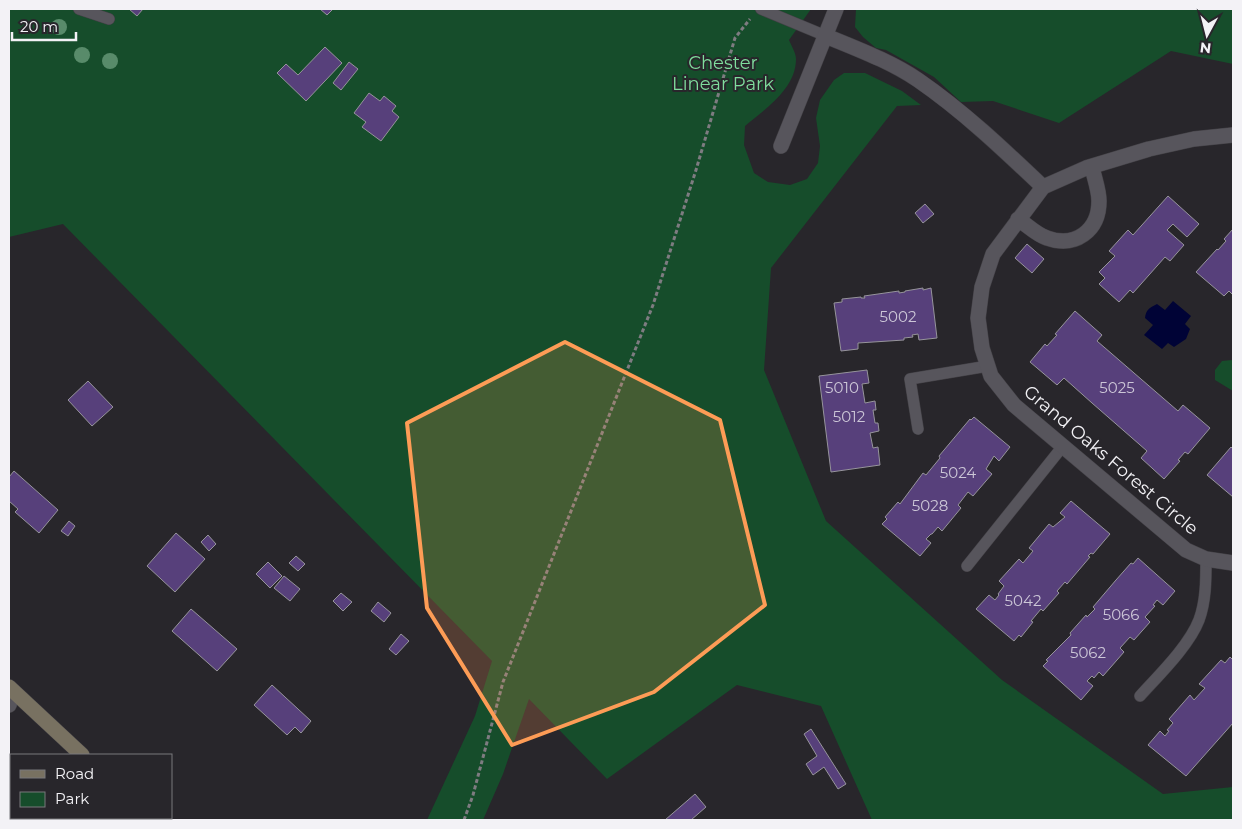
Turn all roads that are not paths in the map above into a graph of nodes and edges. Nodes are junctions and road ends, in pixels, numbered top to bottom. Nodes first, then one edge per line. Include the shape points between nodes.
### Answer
1 (79, 9) edge
2 (836, 9) edge
3 (757, 12) edge
4 (109, 19) dead end
5 (826, 36) junction
6 (1233, 135) edge
7 (781, 146) dead end
8 (1092, 166) junction
9 (1043, 187) junction
10 (1018, 219) junction
11 (988, 366) junction
12 (918, 429) dead end
13 (1062, 446) junction
14 (1206, 559) junction
15 (1233, 563) edge
16 (967, 566) dead end
17 (10, 694) edge
18 (1140, 696) dead end
19 (81, 754) edge

1 - 4 lane
2 - 5 street
3 - 5 lane
5 - 7 street
5 - 9 street via 877,57 918,80 998,144
6 - 8 street, Grand Oaks Forest Circle via 1194,139
8 - 9 street, Grand Oaks Forest Circle
8 - 10 street via 1099,201 1094,224 1083,237 1062,242 1045,238
9 - 10 street, Grand Oaks Forest Circle
10 - 11 street, Grand Oaks Forest Circle via 993,254 982,287 978,318
11 - 12 lane via 910,379
11 - 13 street, Grand Oaks Forest Circle via 991,376 1014,405
13 - 14 street, Grand Oaks Forest Circle via 1186,550
13 - 16 lane
14 - 15 street, Grand Oaks Forest Circle
14 - 18 lane via 1205,597 1198,622 1185,644
17 - 19 street

